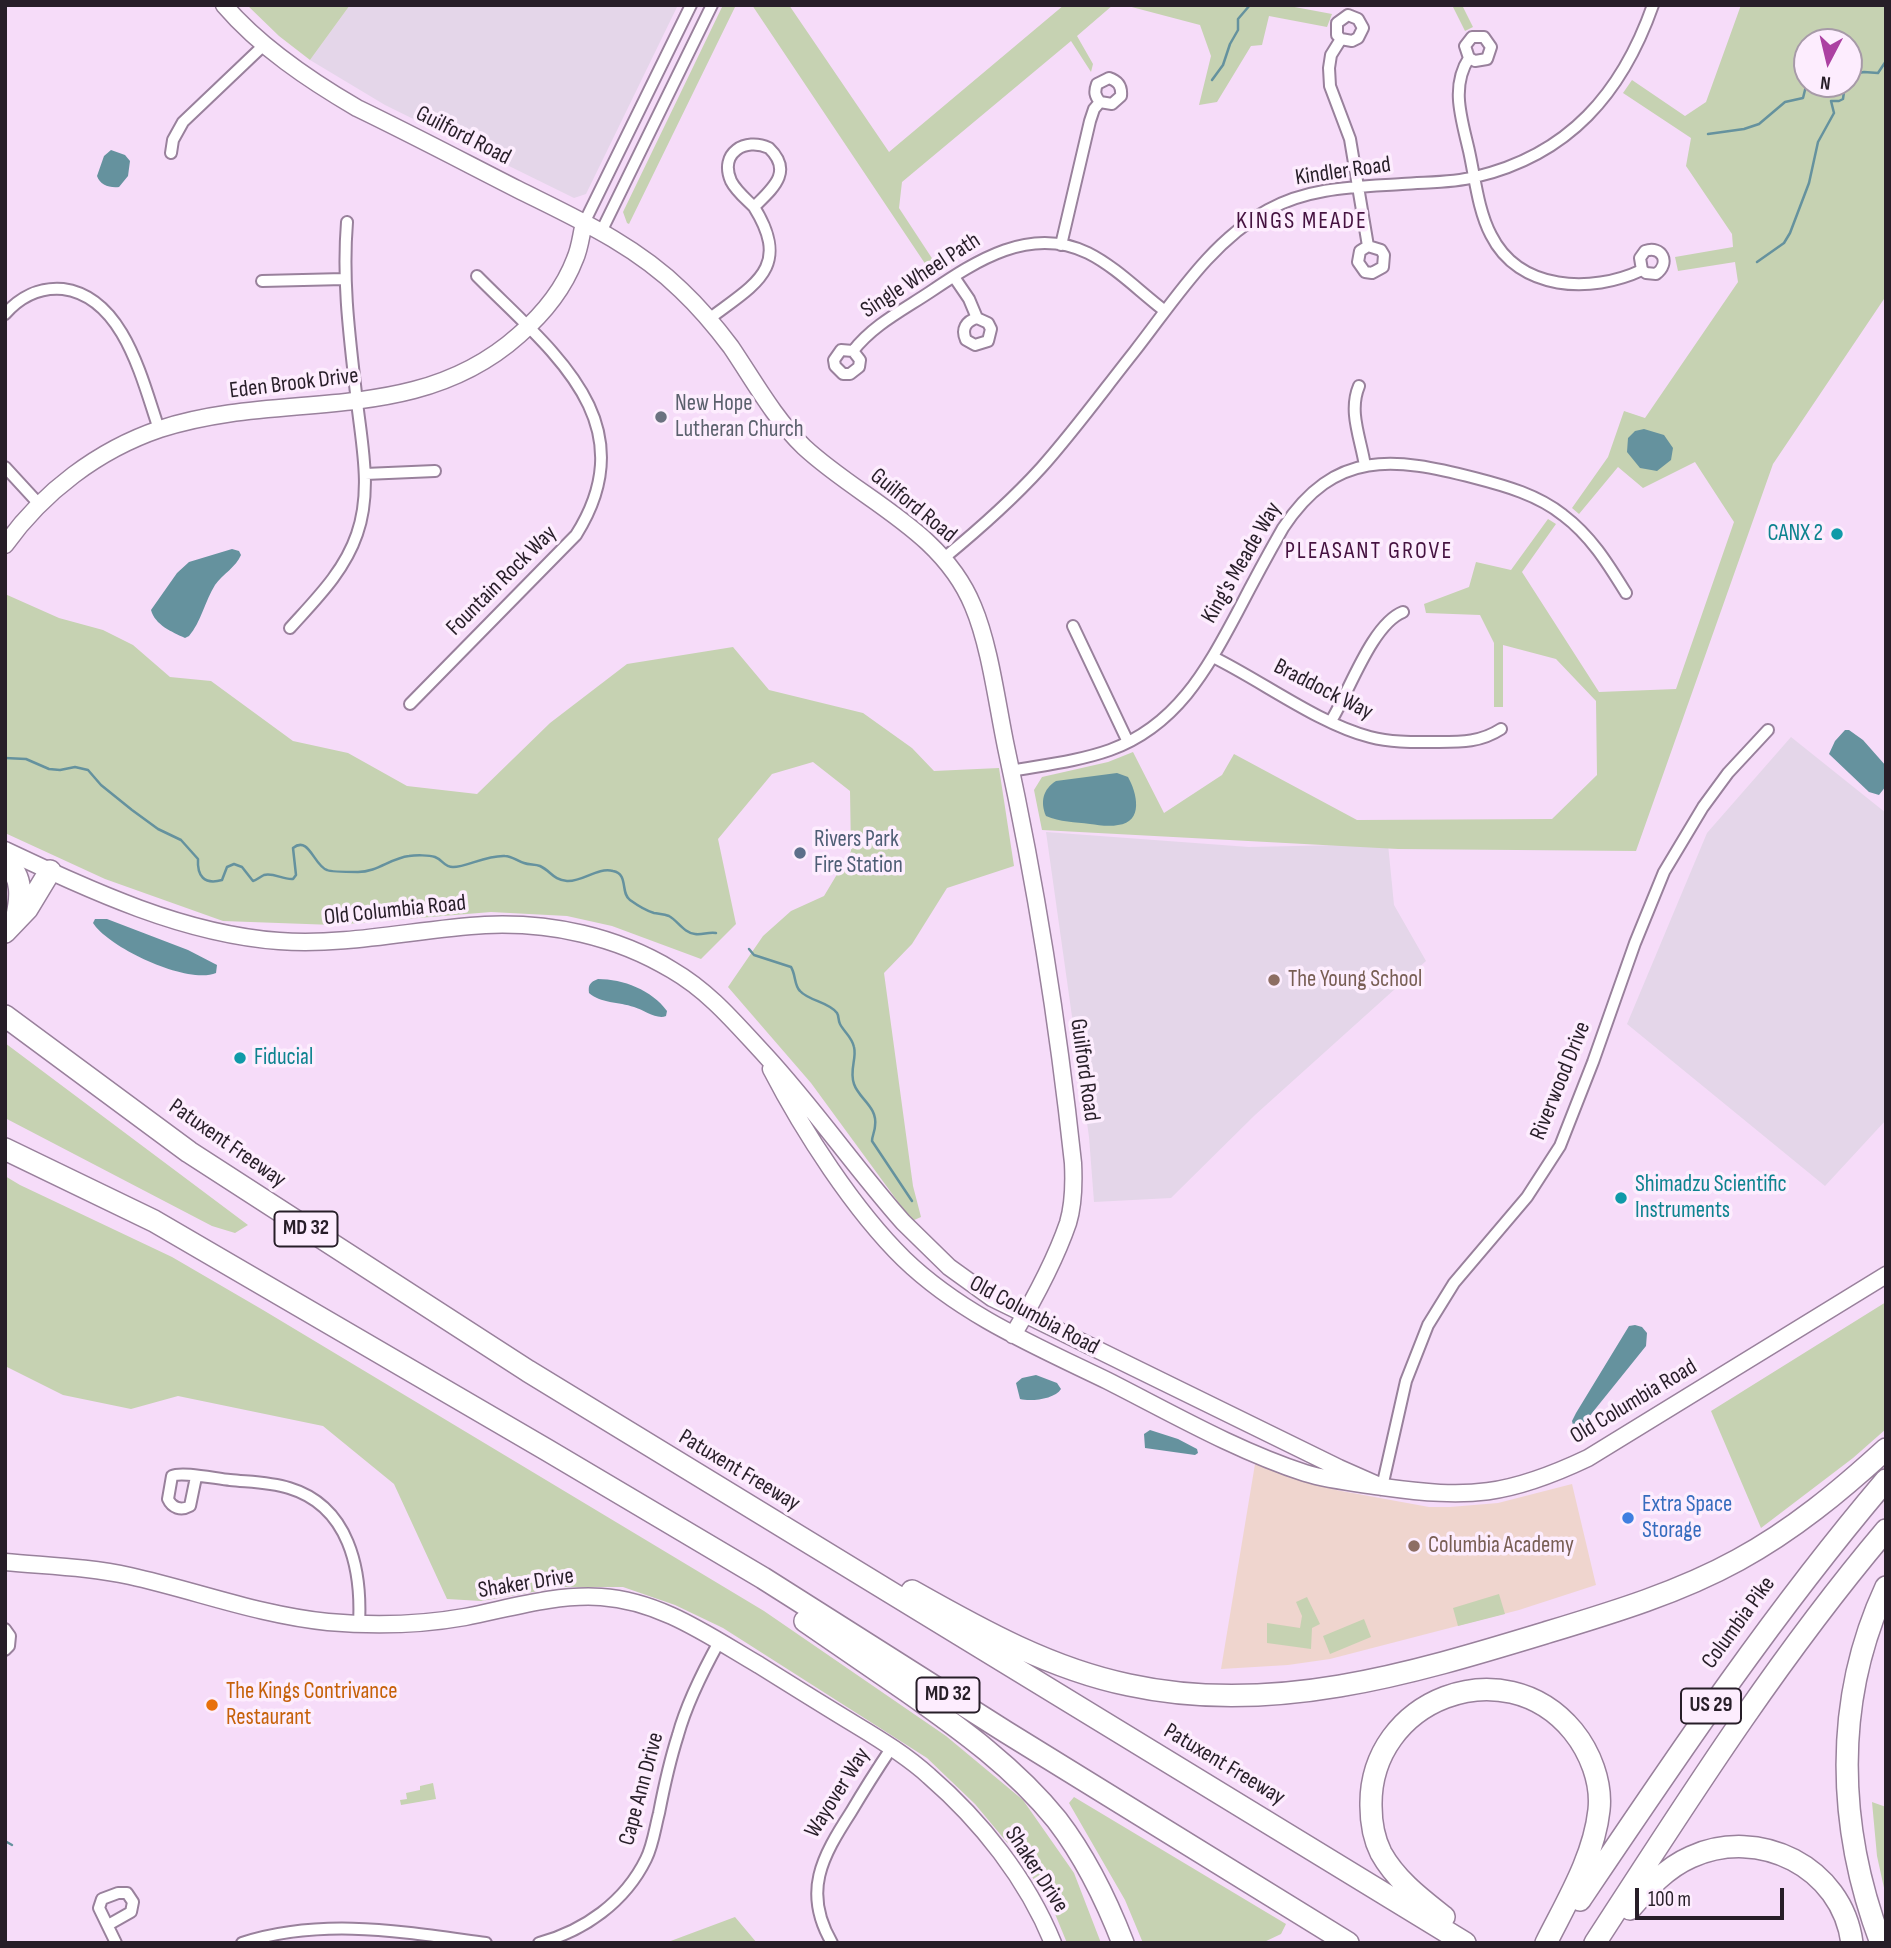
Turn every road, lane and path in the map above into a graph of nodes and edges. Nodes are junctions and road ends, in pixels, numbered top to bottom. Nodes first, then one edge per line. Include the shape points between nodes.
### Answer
1 (224, 5) edge
2 (691, 5) edge
3 (712, 5) edge
4 (1653, 5) edge
5 (1341, 39) dead end
6 (265, 44) junction
7 (1469, 58) dead end
8 (1101, 102) dead end
9 (171, 153) dead end
10 (1476, 177) junction
11 (1359, 187) junction
12 (754, 207) junction
13 (347, 222) dead end
14 (584, 223) junction
15 (601, 232) junction
16 (1060, 245) junction
17 (1368, 246) dead end
18 (576, 259) junction
19 (1642, 270) dead end
20 (477, 276) dead end
21 (954, 276) junction
22 (344, 279) junction
23 (262, 281) dead end
24 (1165, 311) junction
25 (5, 314) edge
26 (977, 318) dead end
27 (709, 319) junction
28 (528, 327) junction
29 (853, 351) dead end
30 (1359, 386) dead end
31 (357, 400) junction
32 (159, 429) junction
33 (1365, 466) junction
34 (5, 467) edge
35 (435, 471) dead end
36 (365, 474) junction
37 (39, 504) junction
38 (5, 545) edge
39 (944, 558) junction
40 (1626, 593) dead end
41 (1404, 612) dead end
42 (1073, 626) dead end
43 (290, 628) dead end
44 (1213, 657) junction
45 (410, 704) dead end
46 (1331, 721) junction
47 (1501, 729) dead end
48 (1768, 730) dead end
49 (1128, 742) junction
50 (1011, 771) junction
51 (5, 850) edge
52 (5, 861) edge
53 (50, 871) junction
54 (10, 928) edge
55 (5, 1016) edge
56 (764, 1054) junction
57 (5, 1149) edge
58 (1886, 1275) edge
59 (1025, 1315) junction
60 (1013, 1335) junction
61 (618, 1427) junction
62 (1886, 1449) edge
63 (547, 1450) junction
64 (196, 1477) dead end
65 (1886, 1480) edge
66 (1382, 1487) junction
67 (1886, 1530) edge
68 (5, 1562) edge
69 (1886, 1587) edge
70 (359, 1624) junction
71 (5, 1629) edge
72 (719, 1642) junction
73 (5, 1650) edge
74 (892, 1747) junction
75 (108, 1925) dead end
76 (1464, 1937) edge
77 (116, 1943) edge
78 (242, 1943) edge
79 (486, 1943) edge
80 (539, 1943) edge
81 (832, 1943) edge
82 (1053, 1943) edge
83 (1123, 1943) edge
84 (1348, 1943) edge
85 (1481, 1943) edge
86 (1548, 1943) edge
87 (1595, 1943) edge
88 (1602, 1943) edge
89 (1852, 1943) edge
90 (1881, 1943) edge

1 - 6 street, Guilford Road
2 - 14 street, Eden Brook Drive
3 - 15 street, Eden Brook Drive
4 - 10 street, Kindler Road via 1626,69 1577,128 1549,148
5 - 11 street via 1331,55 1330,86 1350,139
6 - 9 street via 183,122
6 - 14 street, Guilford Road via 357,108
7 - 10 street via 1461,70 1458,91
8 - 16 street via 1090,121
10 - 11 street, Kindler Road
10 - 19 street via 1484,217 1495,242 1509,261 1536,278 1584,284
11 - 17 street
11 - 24 street, Kindler Road via 1292,199 1250,221 1212,255
12 - 12 street via 775,187 780,171 776,154 753,144 736,150 729,170 732,183
12 - 27 street via 769,236 767,265 756,282
13 - 22 street
14 - 15 street, Guilford Road
14 - 18 street, Eden Brook Drive
15 - 18 street, Eden Brook Drive
15 - 27 street, Guilford Road via 658,269
16 - 21 street, Single Wheel Path via 1012,246
16 - 24 street, Single Wheel Path via 1097,258
18 - 28 street, Eden Brook Drive via 555,296
20 - 28 street, Fountain Rock Way
21 - 26 street
21 - 29 street, Single Wheel Path via 870,332
22 - 23 street
22 - 31 street
24 - 39 street, Kindler Road via 1042,467
25 - 32 street via 22,299 45,289 68,290 95,301 106,310 128,347
27 - 39 street, Guilford Road via 804,447
28 - 31 street, Eden Brook Drive via 488,359 445,383
28 - 45 street, Fountain Rock Way via 566,366 587,397 598,431 596,490 583,524 565,549
30 - 33 street via 1354,408
31 - 32 street, Eden Brook Drive via 216,416
31 - 36 street
32 - 37 street, Eden Brook Drive via 102,456
33 - 40 street, King's Meade Way via 1427,466 1539,500 1591,541
33 - 44 street, King's Meade Way via 1327,483 1297,508
34 - 37 street
35 - 36 street
36 - 43 street via 362,517 348,554 323,592
37 - 38 street, Eden Brook Drive
39 - 50 street, Guilford Road via 970,599 981,630
41 - 46 street via 1393,616 1377,634
42 - 49 street
44 - 46 street, Braddock Way
44 - 49 street, King's Meade Way via 1183,702
46 - 47 street, Braddock Way via 1370,737 1407,743 1478,741
48 - 66 street, Riverwood Drive via 1703,807 1664,872 1560,1146 1527,1197 1454,1283 1427,1325 1406,1381
49 - 50 street, King's Meade Way via 1095,754
50 - 59 street, Guilford Road via 1042,932 1074,1183 1068,1222
51 - 53 street, Old Columbia Road
52 - 54 highway via 20,887
53 - 54 highway
53 - 56 street, Old Columbia Road via 180,923 249,939 344,941 483,925 535,925 588,934 673,970 721,1006
55 - 61 highway, Patuxent Freeway / MD 32 via 250,1193
56 - 59 street, Old Columbia Road via 923,1244 972,1285
56 - 60 street, Old Columbia Road via 845,1188 886,1241 961,1305
57 - 63 highway, MD 32 via 154,1221
58 - 66 street, Old Columbia Road via 1588,1458 1537,1481 1470,1494
59 - 60 street, Guilford Road
59 - 66 street, Old Columbia Road
60 - 66 street, Old Columbia Road via 1273,1461 1337,1481
61 - 62 highway via 1026,1651 1130,1686 1214,1696 1292,1694 1376,1679 1646,1601 1772,1541
61 - 76 highway, Patuxent Freeway / MD 32
63 - 83 highway via 834,1641 1009,1769 1042,1802 1080,1853
63 - 84 highway, MD 32 via 764,1578
64 - 70 street via 270,1484 318,1501 339,1525 353,1553
65 - 86 highway, Columbia Pike / US 29 via 1747,1655
67 - 87 highway, US 29 via 1727,1738
68 - 70 street, Shaker Drive via 125,1575 269,1614
69 - 90 highway via 1860,1658 1846,1755 1850,1824
70 - 72 street, Shaker Drive via 433,1621 556,1598 604,1597 654,1608
71 - 73 street via 10,1641
72 - 74 street, Shaker Drive
72 - 80 street, Cape Ann Drive via 687,1707 652,1843 641,1868 622,1894 588,1923
74 - 81 street, Wayover Way via 828,1847 820,1870 817,1904
74 - 82 street, Shaker Drive via 929,1775 990,1839 1023,1885
75 - 77 street
76 - 85 highway
76 - 86 highway via 1403,1883 1380,1851 1371,1814 1374,1775 1390,1740 1417,1711 1453,1694 1510,1691 1541,1703 1570,1727 1588,1754 1598,1789 1600,1806 1592,1844
78 - 79 street via 294,1931 349,1927
88 - 89 highway via 1647,1889 1678,1863 1732,1846 1771,1850 1808,1868 1836,1899

